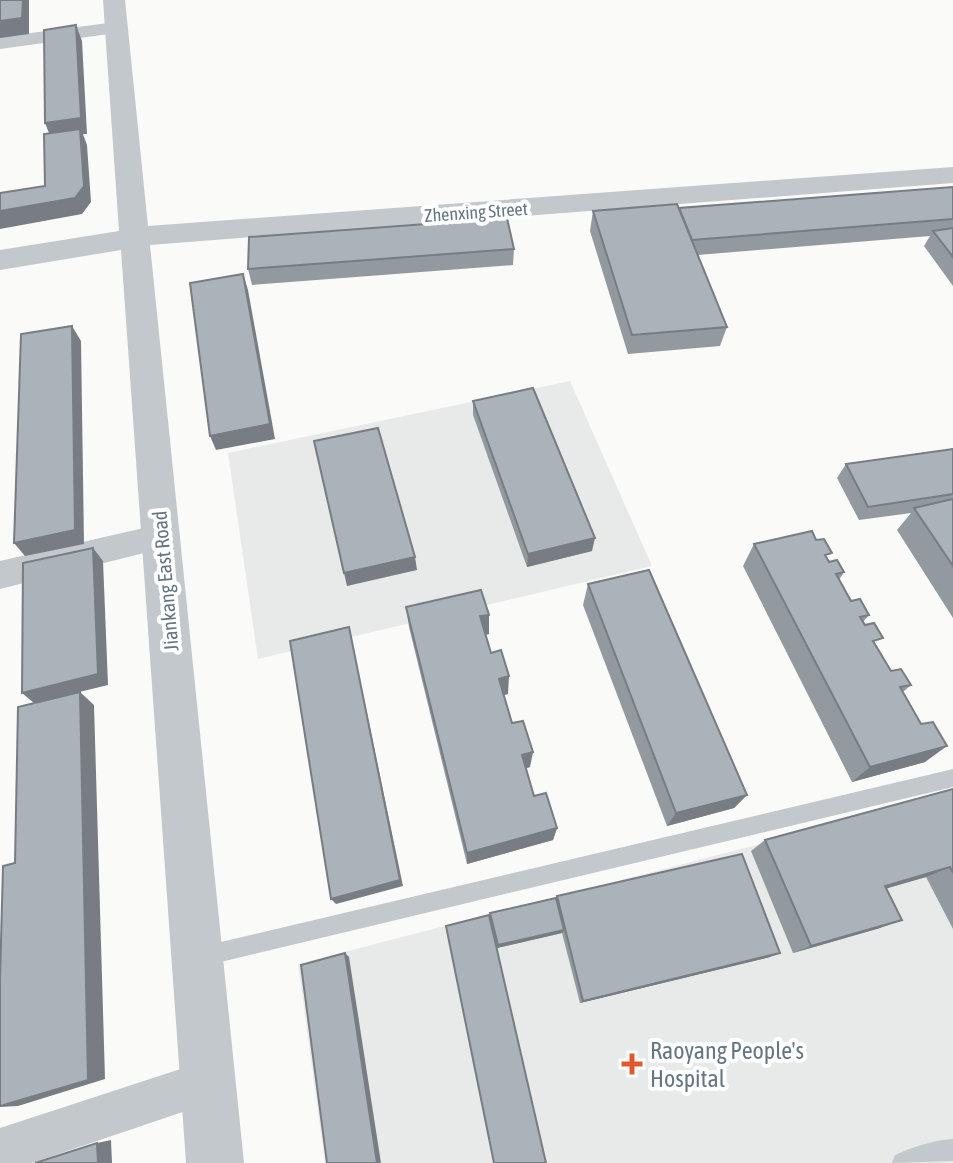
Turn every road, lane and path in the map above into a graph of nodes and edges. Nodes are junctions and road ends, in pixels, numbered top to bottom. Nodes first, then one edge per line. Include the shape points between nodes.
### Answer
1 (115, 14) edge
2 (0, 43) edge
3 (953, 175) edge
4 (134, 237) junction
5 (0, 260) edge
6 (161, 537) junction
7 (0, 575) edge
8 (953, 778) edge
9 (198, 958) junction
10 (208, 1082) junction
11 (953, 1150) edge
12 (0, 1151) edge
13 (215, 1163) edge
14 (903, 1163) edge

1 - 2 street
1 - 4 street, Jiankang East Road
3 - 4 street, Zhenxing Street
4 - 5 street, Zhenxing Street
4 - 6 street, Jiankang East Road
6 - 7 street
6 - 9 street, Jiankang East Road
8 - 9 lane
9 - 10 street, Jiankang East Road
10 - 12 street
10 - 13 street, Jiankang East Road
11 - 14 lane

